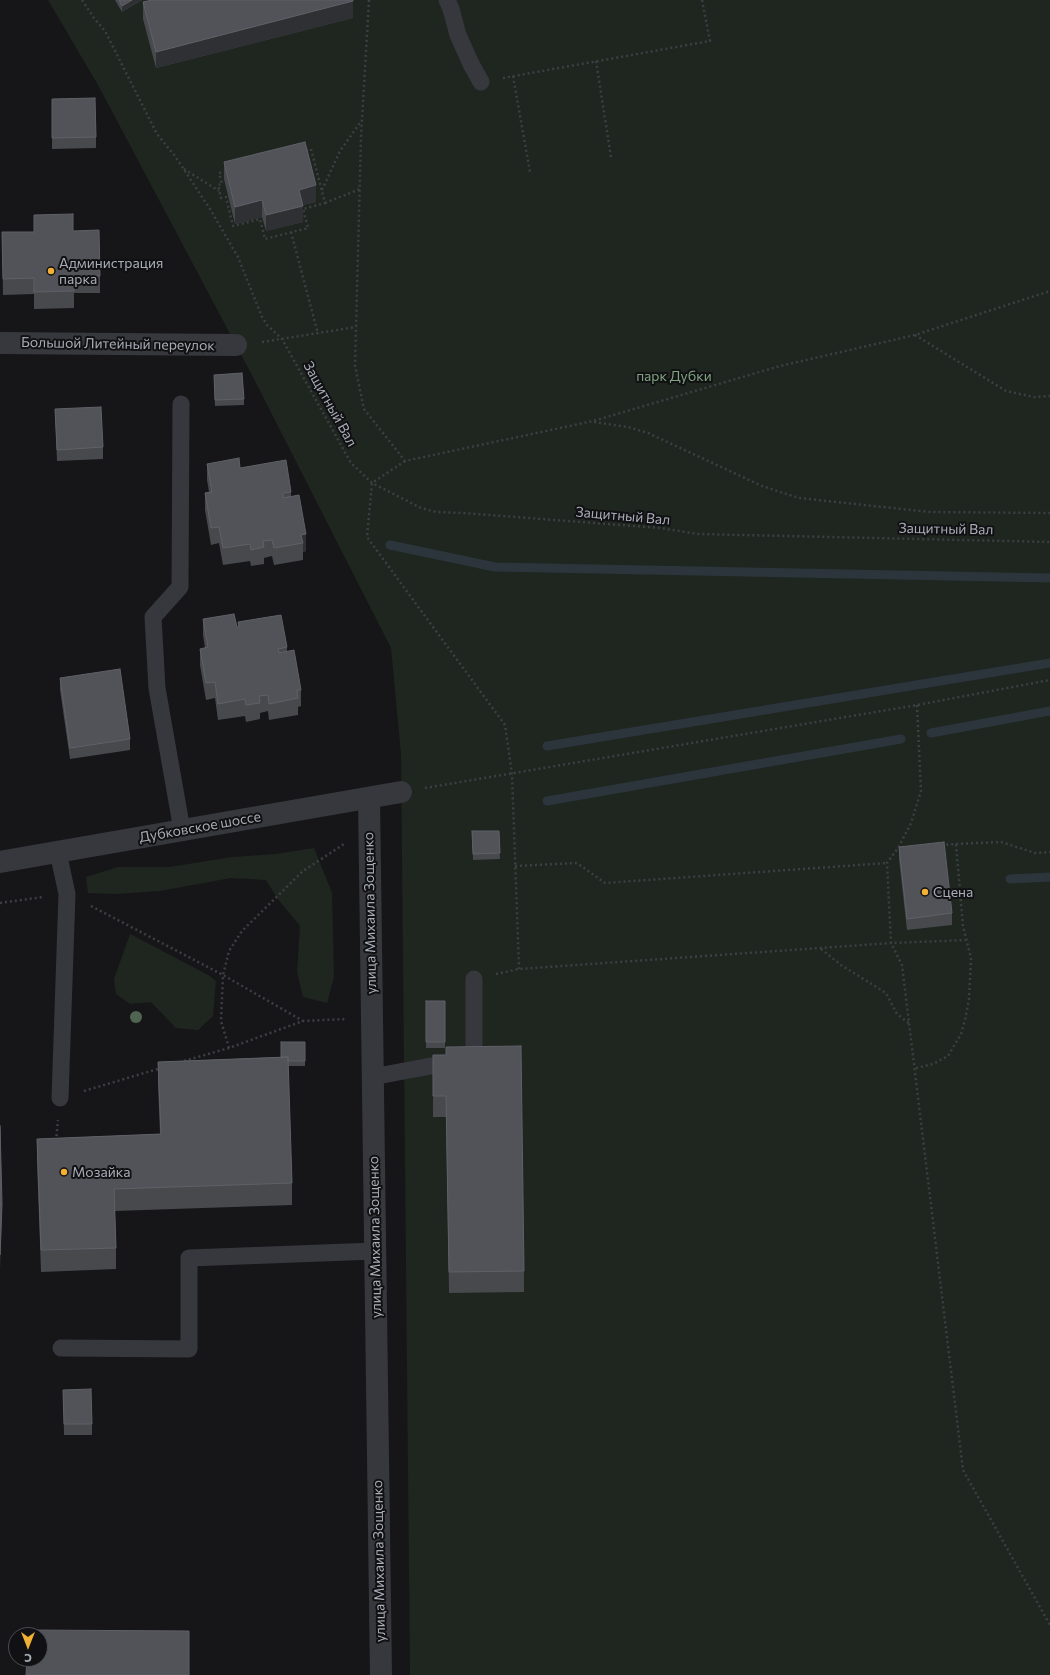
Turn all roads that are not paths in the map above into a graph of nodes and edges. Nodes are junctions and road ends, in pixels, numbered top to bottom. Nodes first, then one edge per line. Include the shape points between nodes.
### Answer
1 (447, 0) edge
2 (481, 82) road end
3 (0, 343) edge
4 (236, 345) road end
5 (181, 404) dead end
6 (401, 792) road end
7 (369, 798) junction
8 (182, 830) junction
9 (58, 852) junction
10 (0, 862) edge
11 (474, 979) dead end
12 (372, 1077) junction
13 (60, 1098) road end
14 (375, 1251) junction
15 (61, 1348) dead end
16 (381, 1675) edge

1 - 2 lane via 470,64
3 - 4 street, Большой Литейный переулок
5 - 8 lane via 180,588 153,617 157,688
6 - 7 street, Дубковское шоссе
7 - 8 street, Дубковское шоссе
7 - 12 street, улица Михаила Зощенко
8 - 9 street, Дубковское шоссе
9 - 10 street, Дубковское шоссе
9 - 13 lane via 67,894
11 - 12 lane via 474,1058
12 - 14 street, улица Михаила Зощенко
14 - 15 lane via 189,1258 189,1349
14 - 16 street, улица Михаила Зощенко

